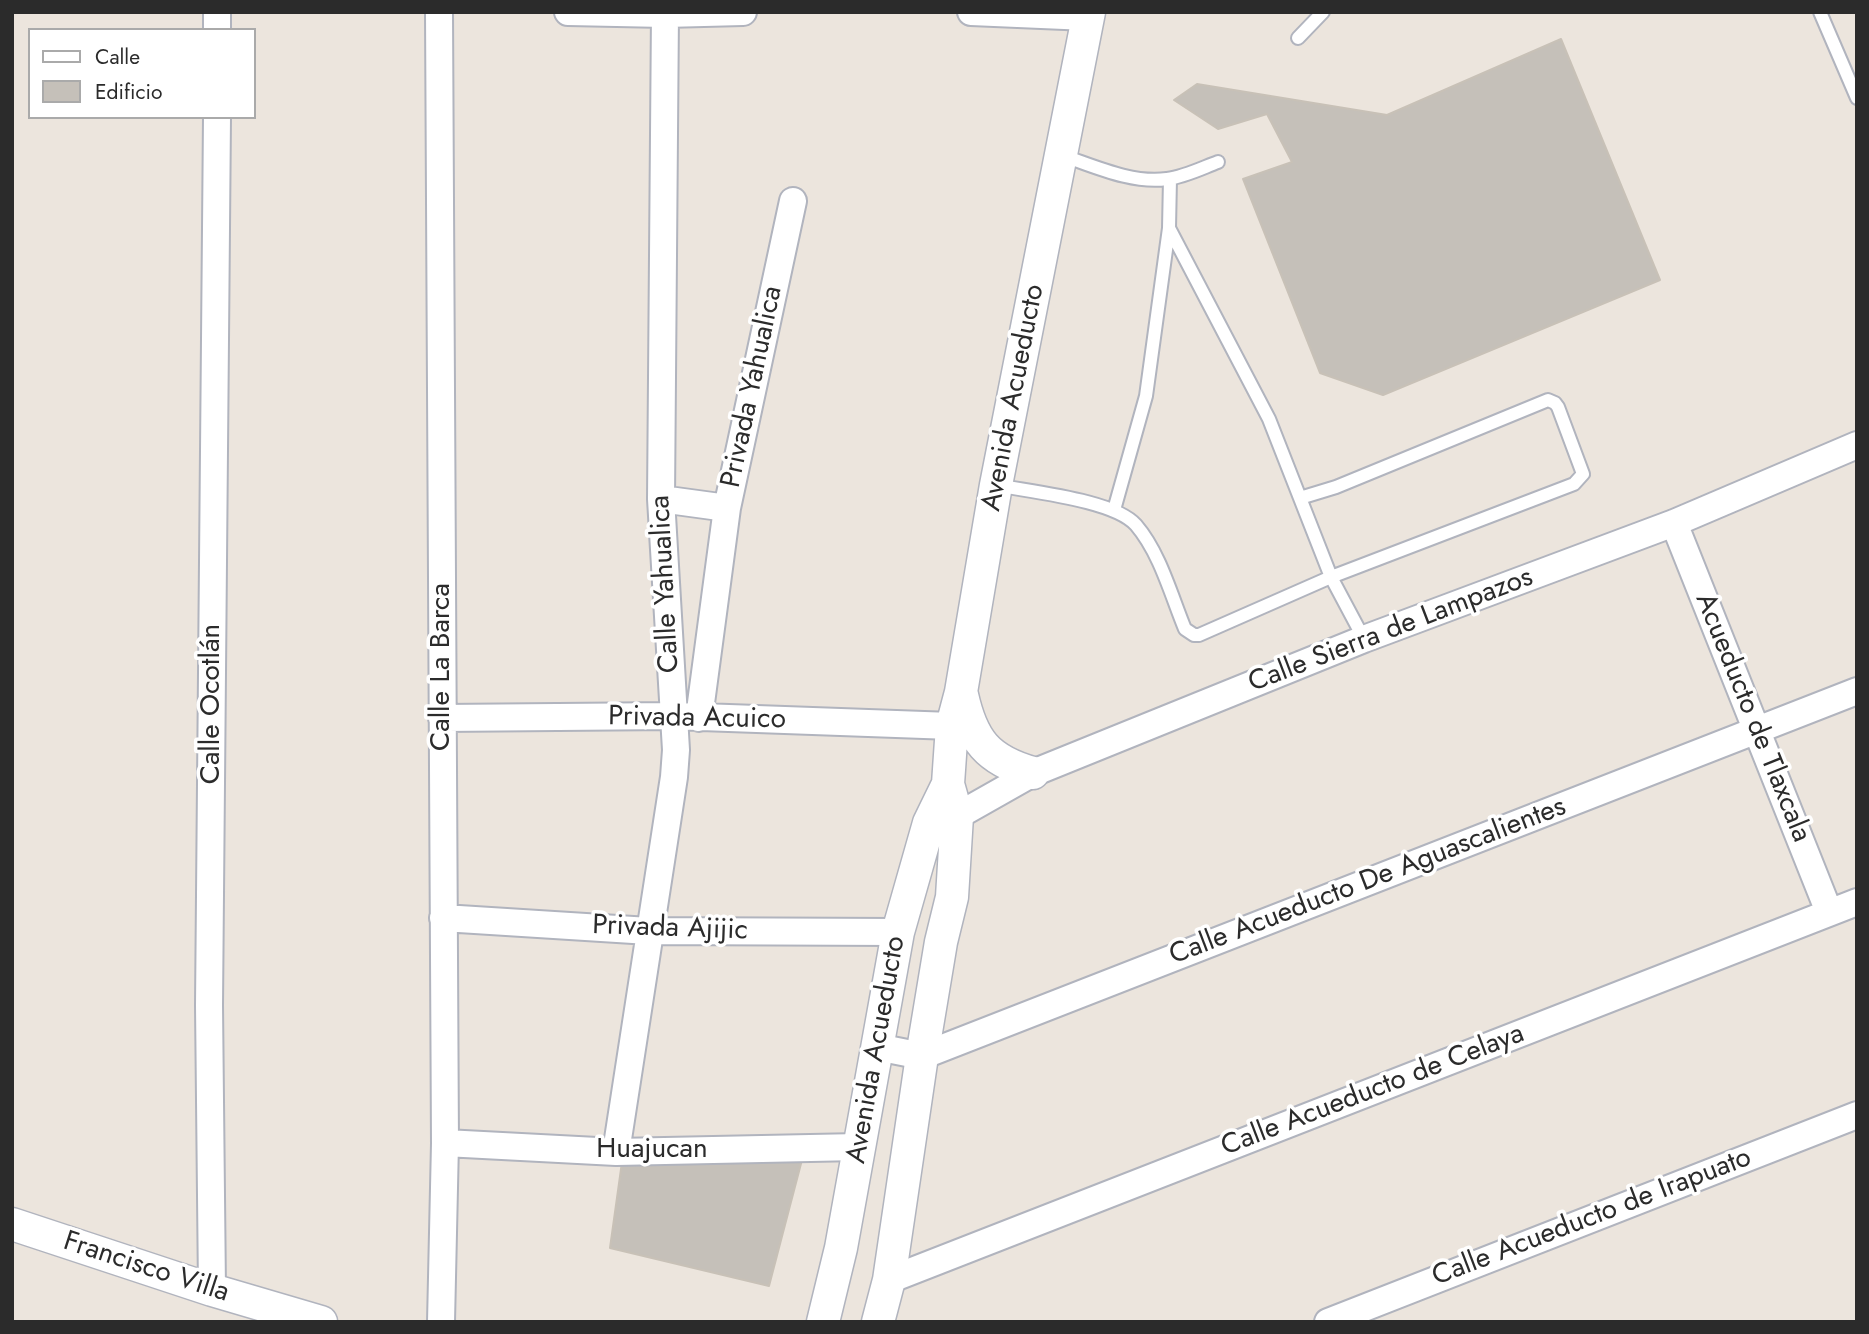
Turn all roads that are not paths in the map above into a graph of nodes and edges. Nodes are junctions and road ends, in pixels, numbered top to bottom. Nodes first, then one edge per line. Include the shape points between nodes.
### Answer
1 (439, 12) edge
2 (568, 12) edge
3 (743, 12) edge
4 (971, 12) edge
5 (1323, 12) edge
6 (665, 13) edge
7 (1825, 14) edge
8 (1088, 15) edge
9 (1298, 38) dead end
10 (1857, 98) edge
11 (217, 119) edge
12 (1061, 155) junction
13 (1218, 162) dead end
14 (1170, 179) junction
15 (793, 201) dead end
16 (1169, 228) junction
17 (1857, 445) edge
18 (996, 485) junction
19 (1300, 498) junction
20 (661, 499) junction
21 (727, 508) junction
22 (1114, 510) junction
23 (1674, 523) junction
24 (1331, 577) junction
25 (1364, 639) junction
26 (1857, 691) edge
27 (961, 692) junction
28 (686, 717) junction
29 (442, 718) junction
30 (953, 726) junction
31 (1758, 729) junction
32 (1033, 773) junction
33 (943, 819) junction
34 (1857, 902) edge
35 (1829, 912) junction
36 (443, 918) junction
37 (649, 931) junction
38 (898, 932) junction
39 (877, 1047) junction
40 (922, 1056) junction
41 (1857, 1115) edge
42 (445, 1143) junction
43 (859, 1147) junction
44 (616, 1152) junction
45 (12, 1224) edge
46 (889, 1280) junction
47 (212, 1290) junction
48 (321, 1322) edge
49 (441, 1322) edge
50 (823, 1322) edge
51 (877, 1322) edge
52 (1328, 1322) edge

1 - 29 street, Calle La Barca
2 - 6 street
3 - 6 street
4 - 8 street
5 - 9 lane
6 - 20 street, Calle Yahualica
7 - 10 lane
8 - 12 street, Avenida Acueducto
11 - 47 street, Calle Ocotlán via 209,1005
12 - 14 lane via 1135,178
12 - 18 street, Avenida Acueducto
13 - 14 lane
14 - 16 lane
15 - 21 street, Privada Yahualica
16 - 19 lane via 1269,419
16 - 22 lane via 1146,396
17 - 23 street, Calle Sierra de Lampazos
18 - 22 lane
18 - 27 street, Avenida Acueducto
19 - 24 lane
19 - 24 lane via 1548,400 1558,407 1583,474 1574,484
20 - 21 street, Privada Yahualica
20 - 28 street, Calle Yahualica
21 - 28 street
22 - 24 lane via 1145,537 1185,629 1194,635
23 - 25 street, Calle Sierra de Lampazos
23 - 31 street, Acueducto de Tlaxcala
24 - 25 lane
25 - 32 street, Calle Sierra de Lampazos
26 - 31 street, Calle Acueducto De Aguascalientes
27 - 30 street, Avenida Acueducto
27 - 32 street via 980,742 1012,767
28 - 29 street, Privada Acuico
28 - 30 street, Privada Acuico
28 - 37 street, Calle Yahualica via 676,750
29 - 36 street, Calle La Barca
30 - 33 street, Avenida Acueducto
31 - 35 street, Acueducto de Tlaxcala
31 - 40 street, Calle Acueducto De Aguascalientes
32 - 33 street, Calle Sierra de Lampazos
33 - 38 street, Avenida Acueducto
33 - 40 street, Avenida Acueducto via 951,897
34 - 35 street, Calle Acueducto de Celaya
35 - 46 street, Calle Acueducto de Celaya
36 - 37 street, Privada Ajijic
36 - 42 street, Calle La Barca
37 - 38 street, Privada Ajijic
37 - 44 street, Calle Yahualica
38 - 39 street, Avenida Acueducto
39 - 40 street
39 - 43 street, Avenida Acueducto
40 - 46 street, Avenida Acueducto
41 - 52 street, Calle Acueducto de Irapuato
42 - 44 street, Huajucan
42 - 49 street, Calle La Barca
43 - 44 street, Huajucan
43 - 50 street, Avenida Acueducto
45 - 47 street, Francisco Villa
46 - 51 street, Avenida Acueducto
47 - 48 street, Francisco Villa

